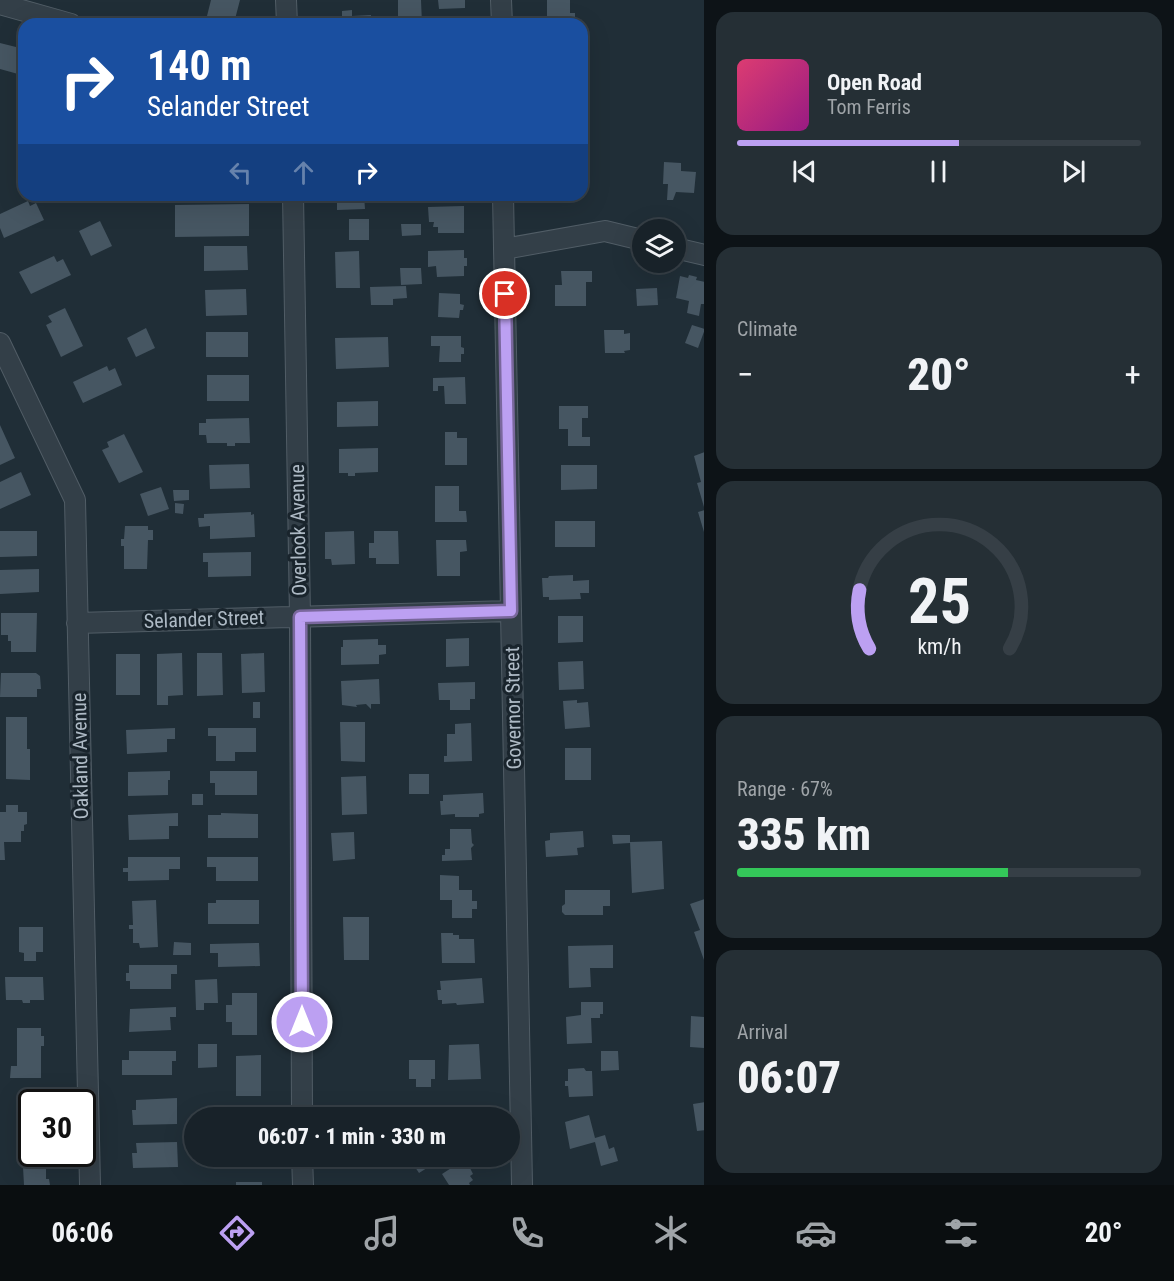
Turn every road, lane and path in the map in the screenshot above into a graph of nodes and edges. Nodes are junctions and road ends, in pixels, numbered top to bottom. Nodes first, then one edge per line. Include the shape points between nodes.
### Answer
1 (286, 0) edge
2 (501, 0) edge
3 (0, 4) edge
4 (50, 18) edge
5 (287, 18) edge
6 (502, 18) edge
7 (292, 201) edge
8 (503, 201) edge
9 (632, 238) edge
10 (504, 249) junction
11 (686, 251) edge
12 (704, 255) edge
13 (0, 343) edge
14 (511, 611) junction
15 (300, 617) junction
16 (77, 623) junction
17 (302, 1107) edge
18 (302, 1167) edge
19 (90, 1185) edge
20 (303, 1185) edge
21 (522, 1185) edge

1 - 5 street
2 - 6 street
3 - 4 street
7 - 15 street, Overlook Avenue
8 - 10 street, Governor Street
9 - 10 street via 605,231
10 - 14 street, Governor Street
11 - 12 street
13 - 16 street, Oakland Avenue via 75,500
14 - 15 street, Selander Street
14 - 21 street, Governor Street
15 - 16 street, Selander Street
15 - 17 street, Overlook Avenue
16 - 19 street, Oakland Avenue
18 - 20 street

